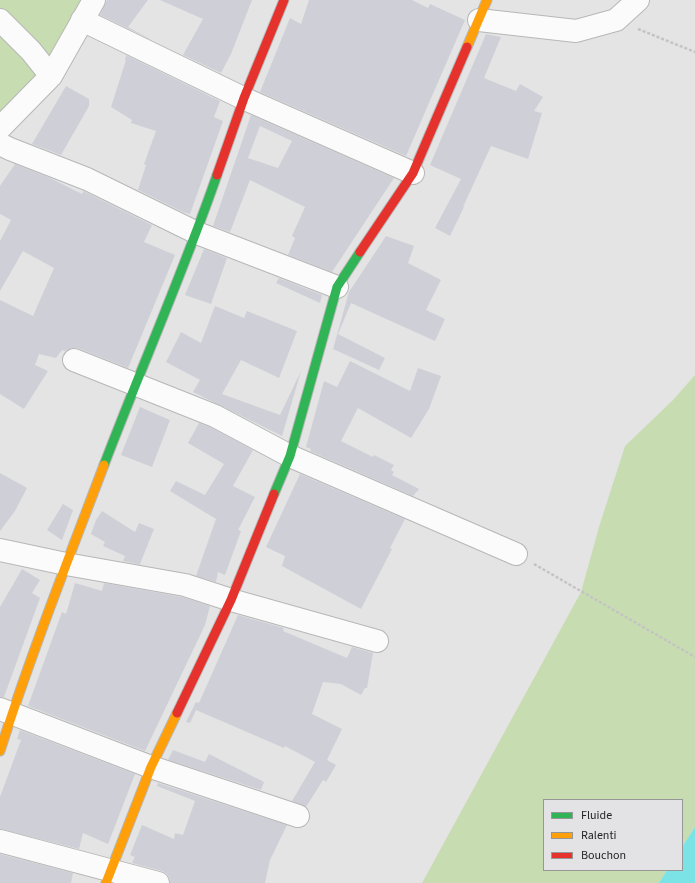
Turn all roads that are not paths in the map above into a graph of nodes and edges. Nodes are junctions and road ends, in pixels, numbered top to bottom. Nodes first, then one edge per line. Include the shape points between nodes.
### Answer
1 (94, 0) edge
2 (284, 0) edge
3 (487, 0) edge
4 (638, 0) edge
5 (0, 20) edge
6 (82, 20) junction
7 (479, 20) junction
8 (51, 76) junction
9 (244, 98) junction
10 (0, 128) edge
11 (0, 144) edge
12 (413, 173) junction
13 (197, 233) junction
14 (337, 287) junction
15 (74, 360) dead end
16 (135, 385) junction
17 (290, 456) junction
18 (0, 550) edge
19 (516, 554) road end
20 (66, 564) junction
21 (230, 600) junction
22 (377, 641) dead end
23 (6, 711) edge
24 (0, 751) edge
25 (151, 767) junction
26 (298, 816) dead end
27 (0, 841) edge
28 (109, 877) edge
29 (158, 883) edge

1 - 6 street
2 - 9 street
3 - 7 street
4 - 7 street via 616,20 576,31
5 - 8 street via 31,51
6 - 8 street
6 - 9 street
7 - 12 street
8 - 10 street
9 - 12 street
9 - 13 street
11 - 13 street via 87,179
12 - 14 street
13 - 14 street
13 - 16 street
14 - 17 street
15 - 16 street
16 - 17 street via 215,416
16 - 20 street
17 - 19 street
17 - 21 street
18 - 20 street
20 - 21 street via 185,585
20 - 23 street
21 - 22 street
21 - 25 street
23 - 24 street
23 - 25 street
25 - 26 street
25 - 28 street
27 - 28 street
28 - 29 street

